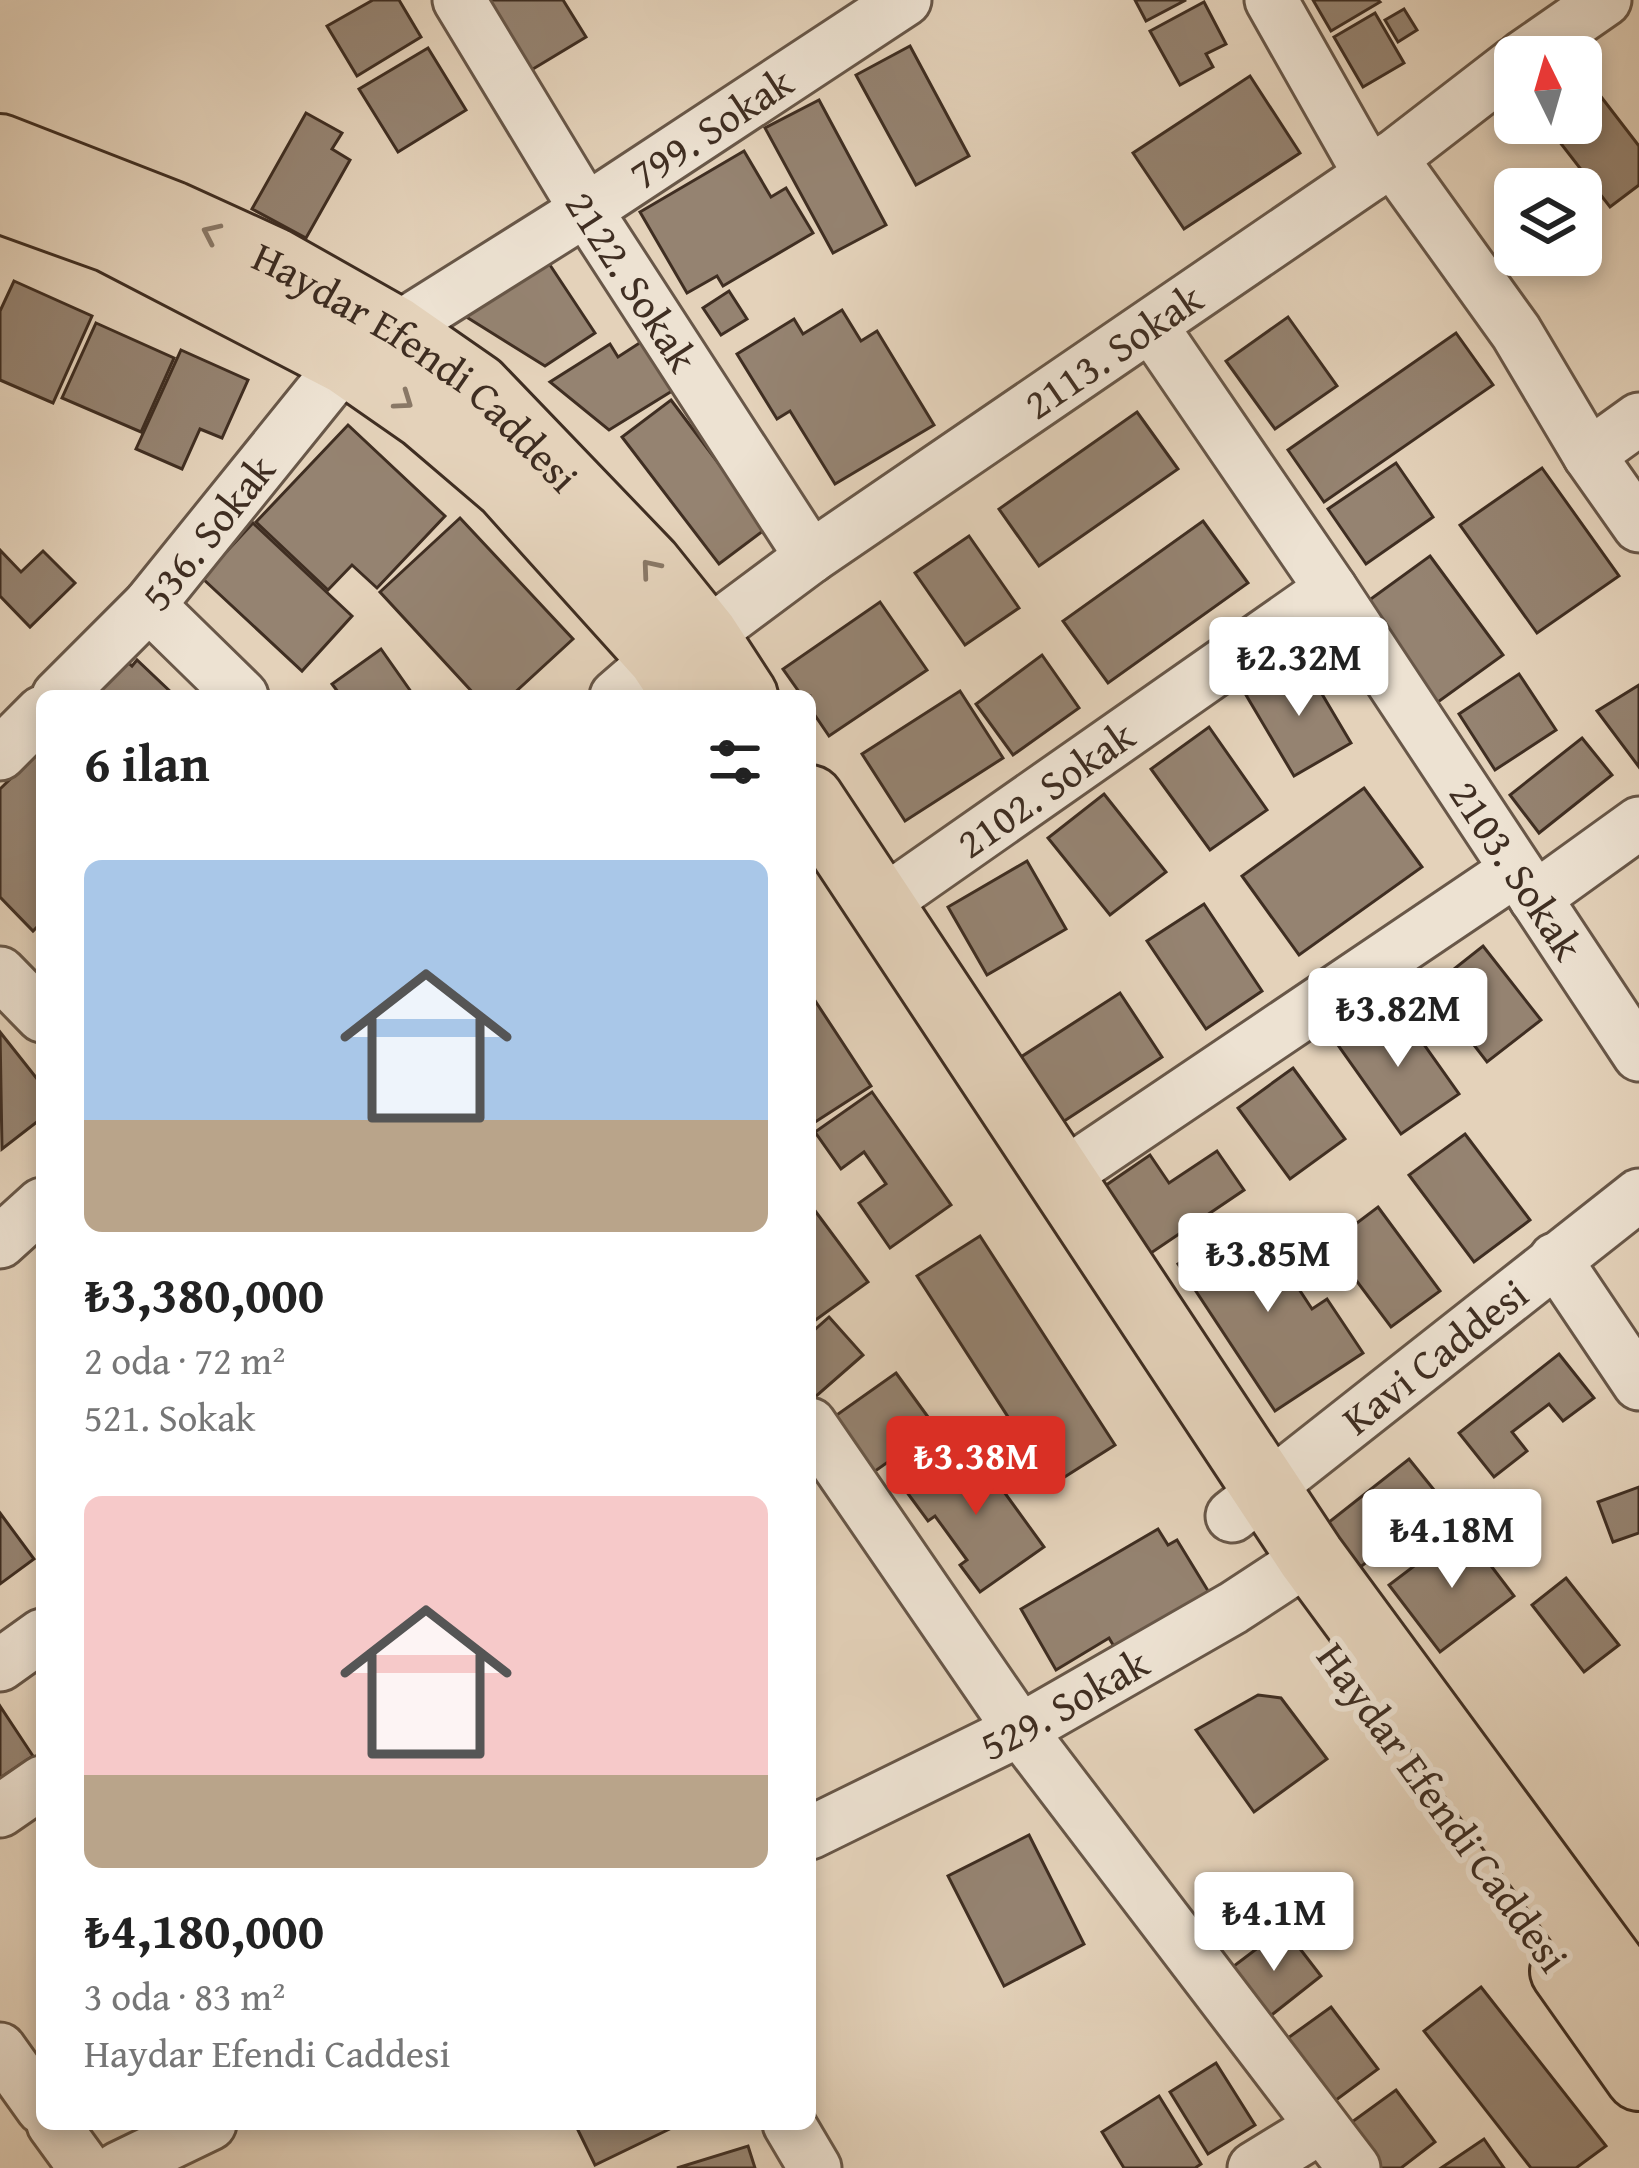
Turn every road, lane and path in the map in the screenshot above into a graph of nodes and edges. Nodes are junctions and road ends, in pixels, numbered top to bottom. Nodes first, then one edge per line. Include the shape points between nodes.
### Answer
1 (459, 0) edge
2 (904, 0) edge
3 (1271, 0) edge
4 (1575, 8) edge
5 (1545, 36) edge
6 (1494, 79) edge
7 (0, 148) edge
8 (1381, 166) junction
9 (0, 199) edge
10 (586, 210) junction
11 (1152, 327) junction
12 (371, 345) junction
13 (1639, 419) edge
14 (1589, 455) junction
15 (1639, 526) edge
16 (812, 557) junction
17 (1331, 589) junction
18 (149, 605) junction
19 (668, 671) edge
20 (64, 690) edge
21 (236, 690) edge
22 (726, 690) edge
23 (36, 718) edge
24 (0, 754) edge
25 (816, 808) edge
26 (1639, 824) edge
27 (1526, 884) junction
28 (816, 885) edge
29 (878, 906) junction
30 (0, 973) edge
31 (36, 1010) edge
32 (1639, 1055) edge
33 (1058, 1179) junction
34 (1639, 1195) edge
35 (36, 1209) edge
36 (0, 1242) edge
37 (1556, 1258) junction
38 (1639, 1384) edge
39 (816, 1433) edge
40 (1250, 1504) junction
41 (1293, 1568) junction
42 (36, 1639) edge
43 (0, 1665) edge
44 (1020, 1730) junction
45 (36, 1786) edge
46 (0, 1811) edge
47 (816, 1830) edge
48 (1639, 2003) edge
49 (0, 2049) edge
50 (1639, 2077) edge
51 (36, 2100) edge
52 (1322, 2127) junction
53 (57, 2130) edge
54 (198, 2130) edge
55 (793, 2130) edge
56 (85, 2168) edge
57 (119, 2168) edge
58 (815, 2168) edge
59 (1254, 2168) edge
60 (1354, 2168) edge

1 - 10 street, 2122. Sokak
2 - 10 street, 799. Sokak
3 - 8 street
4 - 5 street
6 - 8 street, 2113. Sokak
12 -> 7 main road, Haydar Efendi Caddesi via 273,261
8 - 11 street, 2113. Sokak
8 - 14 street via 1516,332
9 - 12 main road, Haydar Efendi Caddesi
10 - 12 street, 799. Sokak
10 - 16 street, 2122. Sokak
11 - 16 street, 2113. Sokak
11 - 17 street, 2103. Sokak
12 - 18 street, 536. Sokak
12 - 19 main road, Haydar Efendi Caddesi via 477,387 648,565
13 - 14 street
14 - 15 street
16 - 19 street, 2113. Sokak
17 - 27 street, 2103. Sokak
17 - 29 street, 2102. Sokak
18 - 20 street, 536. Sokak
18 - 21 street
19 - 22 main road, Haydar Efendi Caddesi
23 - 24 street
25 - 29 main road, Haydar Efendi Caddesi
26 - 27 street
27 - 32 street, 2103. Sokak
27 - 33 street
28 - 40 main road, Haydar Efendi Caddesi
29 - 33 main road, Haydar Efendi Caddesi
30 - 31 street
33 - 40 main road, Haydar Efendi Caddesi
34 - 37 street, Kavi Caddesi
35 - 36 street
37 - 38 street
37 - 40 street, Kavi Caddesi
39 - 44 street
40 - 41 main road, Haydar Efendi Caddesi
41 - 44 street, 529. Sokak
41 - 48 main road, Haydar Efendi Caddesi
41 - 50 main road, Haydar Efendi Caddesi
42 - 43 street
44 - 47 street, 529. Sokak
44 - 52 street
45 - 46 street
49 - 51 street
52 - 59 street
52 - 60 street
53 - 56 street
54 - 57 street
55 - 58 street

